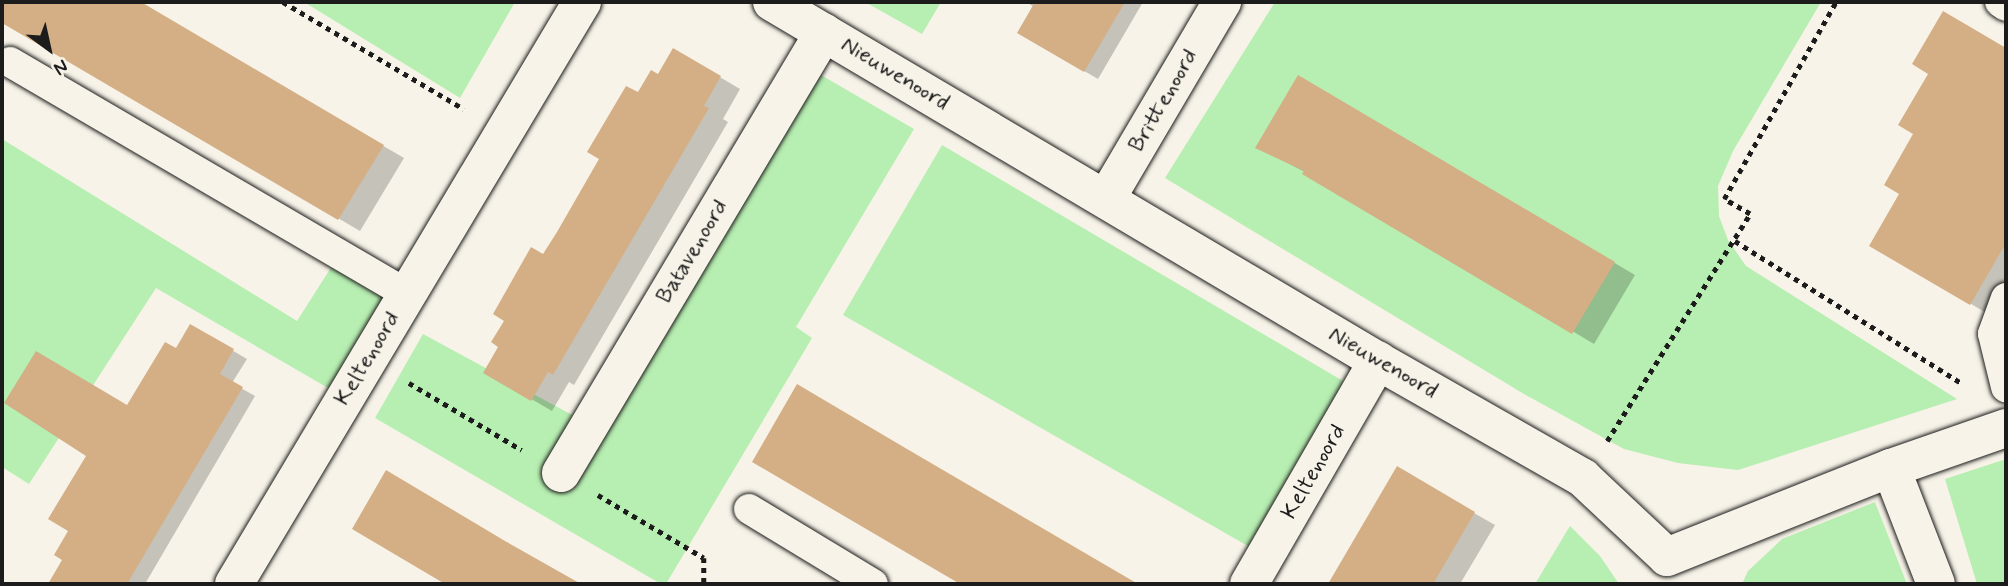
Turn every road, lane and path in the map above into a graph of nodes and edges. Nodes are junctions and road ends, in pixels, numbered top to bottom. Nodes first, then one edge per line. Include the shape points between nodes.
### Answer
1 (283, 2) edge
2 (582, 2) edge
3 (772, 2) edge
4 (1222, 2) edge
5 (1836, 2) edge
6 (2000, 2) edge
7 (2006, 6) edge
8 (824, 32) junction
9 (10, 62) dead end
10 (503, 133) junction
11 (1106, 200) junction
12 (1735, 242) junction
13 (407, 294) junction
14 (2006, 298) edge
15 (1378, 361) junction
16 (2006, 387) edge
17 (2002, 430) edge
18 (1891, 468) junction
19 (561, 473) dead end
20 (1583, 478) junction
21 (749, 509) dead end
22 (1668, 571) edge
23 (234, 584) edge
24 (873, 584) edge
25 (1249, 584) edge
26 (1936, 584) edge

1 - 10 path
2 - 10 street, Keltenoord
3 - 8 street, Nieuwenoord
4 - 11 street, Brittenoord
5 - 12 path via 1724,199 1750,214
6 - 7 lane
8 - 11 street, Nieuwenoord
8 - 19 street, Batavenoord
9 - 13 lane
10 - 13 street, Keltenoord
11 - 15 street, Nieuwenoord
12 - 17 path via 1971,389
12 - 20 path
13 - 23 street, Keltenoord
14 - 16 lane via 1993,334
15 - 20 street, Nieuwenoord
15 - 25 street, Keltenoord
17 - 18 street, Nieuwenoord
18 - 22 street, Nieuwenoord
18 - 26 street
20 - 22 street, Nieuwenoord
21 - 24 lane

